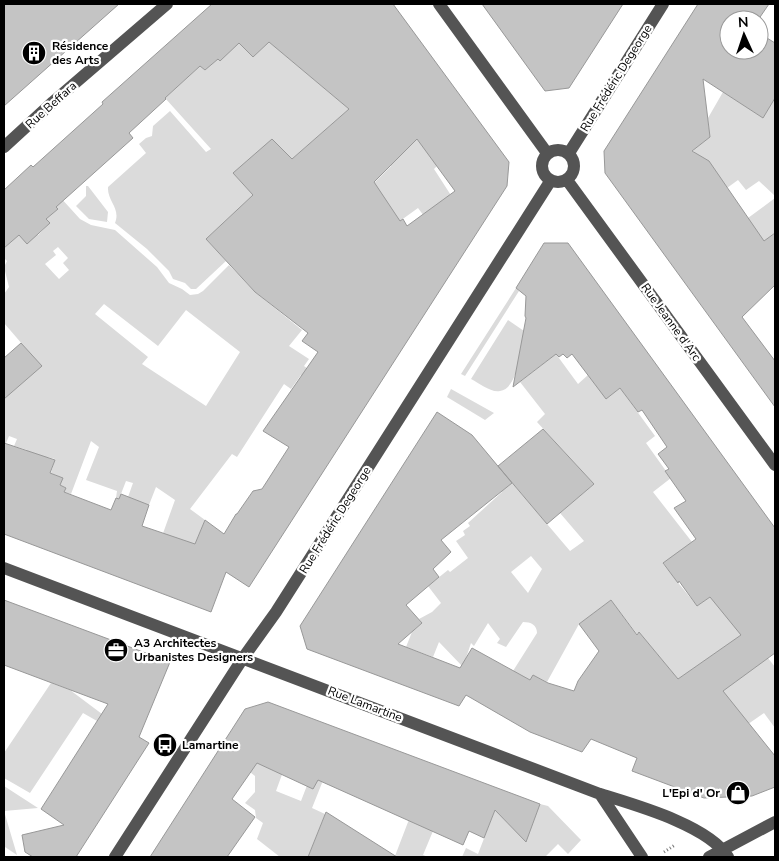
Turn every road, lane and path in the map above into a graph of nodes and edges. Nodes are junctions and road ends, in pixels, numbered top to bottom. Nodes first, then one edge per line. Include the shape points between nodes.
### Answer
1 (166, 4) edge
2 (439, 4) edge
3 (663, 4) edge
4 (4, 147) edge
5 (547, 153) junction
6 (569, 153) junction
7 (551, 180) junction
8 (566, 180) junction
9 (775, 465) edge
10 (4, 568) edge
11 (243, 658) junction
12 (600, 794) junction
13 (775, 822) edge
14 (725, 853) edge
15 (115, 857) edge
16 (642, 857) edge
17 (709, 857) edge

1 - 4 street, Rue Beffara
2 - 5 street
3 - 6 street, Rue Frédéric Degeorge
5 - 6 street via 562,150
5 - 7 street via 542,168
6 - 8 street via 574,170
7 - 8 street
7 - 11 street, Rue Frédéric Degeorge via 276,612
8 - 9 street, Rue Jeanne d'Arc
10 - 11 street, Rue Lamartine
11 - 12 street, Rue Lamartine
11 - 15 street, Rue Frédéric Degeorge
12 - 14 street, Rue Lamartine via 679,822
12 - 16 street
13 - 14 street
14 - 17 street

